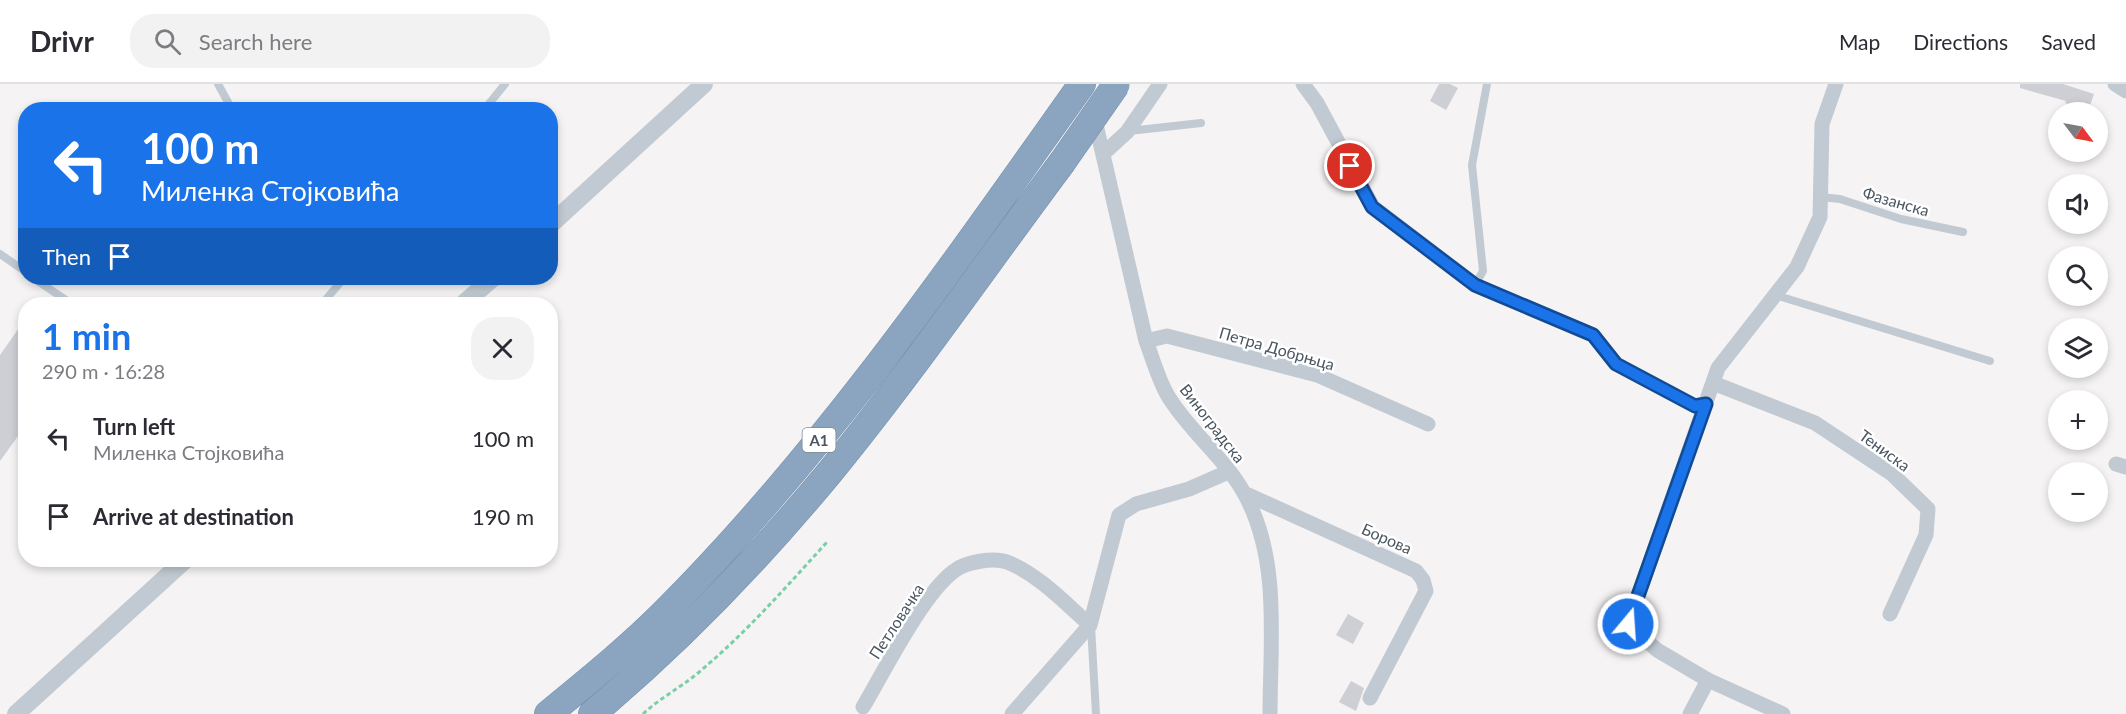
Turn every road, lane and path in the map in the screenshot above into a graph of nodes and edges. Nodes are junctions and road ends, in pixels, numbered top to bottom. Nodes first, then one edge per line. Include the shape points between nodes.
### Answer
1 (218, 84) edge
2 (505, 84) edge
3 (704, 84) edge
4 (1082, 84) edge
5 (1087, 84) edge
6 (1160, 84) edge
7 (1303, 84) edge
8 (1487, 84) edge
9 (1836, 84) edge
10 (2115, 84) edge
11 (1116, 85) edge
12 (2126, 91) edge
13 (228, 102) edge
14 (490, 102) edge
15 (1201, 123) dead end
16 (1127, 132) junction
17 (1103, 154) junction
18 (1821, 197) junction
19 (558, 218) edge
20 (1964, 232) dead end
21 (0, 254) edge
22 (18, 266) edge
23 (44, 285) edge
24 (338, 285) edge
25 (485, 285) edge
26 (1475, 285) junction
27 (1775, 295) junction
28 (62, 297) edge
29 (328, 297) edge
30 (471, 297) edge
31 (1146, 341) junction
32 (1990, 361) dead end
33 (1713, 383) junction
34 (1706, 404) junction
35 (1428, 424) dead end
36 (1228, 472) junction
37 (1244, 493) junction
38 (828, 541) dead end
39 (177, 567) edge
40 (1890, 614) dead end
41 (1090, 625) junction
42 (1708, 680) junction
43 (1370, 698) dead end
44 (863, 707) dead end
45 (16, 714) edge
46 (548, 714) edge
47 (592, 714) edge
48 (643, 714) edge
49 (1012, 714) edge
50 (1095, 714) edge
51 (1270, 714) edge
52 (1690, 714) edge
53 (1783, 714) edge

1 - 13 lane
2 - 14 lane
3 - 19 street
4 - 46 highway, A1 via 875,368 782,484 662,615
5 - 17 street, Виноградска
6 - 16 street
7 - 26 street via 1372,207
8 - 26 lane via 1472,165 1483,271
9 - 18 street via 1822,124
10 - 12 street
11 - 47 highway, A1, bridge via 927,347 790,519 699,616
15 - 16 lane
16 - 17 street
17 - 31 street, Виноградска
18 - 20 lane, Фазанска
18 - 27 street via 1820,218 1797,267
21 - 22 lane
23 - 28 lane
24 - 29 lane
25 - 30 street
26 - 34 street via 1593,335 1616,364 1695,406
27 - 32 lane
27 - 33 street via 1718,368
31 - 35 street, Петра Добрњца via 1167,336 1317,375
31 - 36 street, Виноградска via 1168,396
33 - 34 street
33 - 40 street, Тениска via 1815,423 1892,474 1928,508 1926,535
34 - 42 street via 1628,624 1657,650
36 - 37 street, Виноградска
36 - 41 street via 1189,489 1136,504 1119,515
37 - 43 street, Борова via 1416,571 1423,580 1426,591
37 - 51 street, Виноградска via 1258,527 1270,579
38 - 48 path via 754,623 697,674
39 - 45 street
41 - 44 street, Петловачка via 1035,578 1005,561 982,561 955,570 924,604
41 - 49 street
41 - 50 lane
42 - 52 street
42 - 53 street

